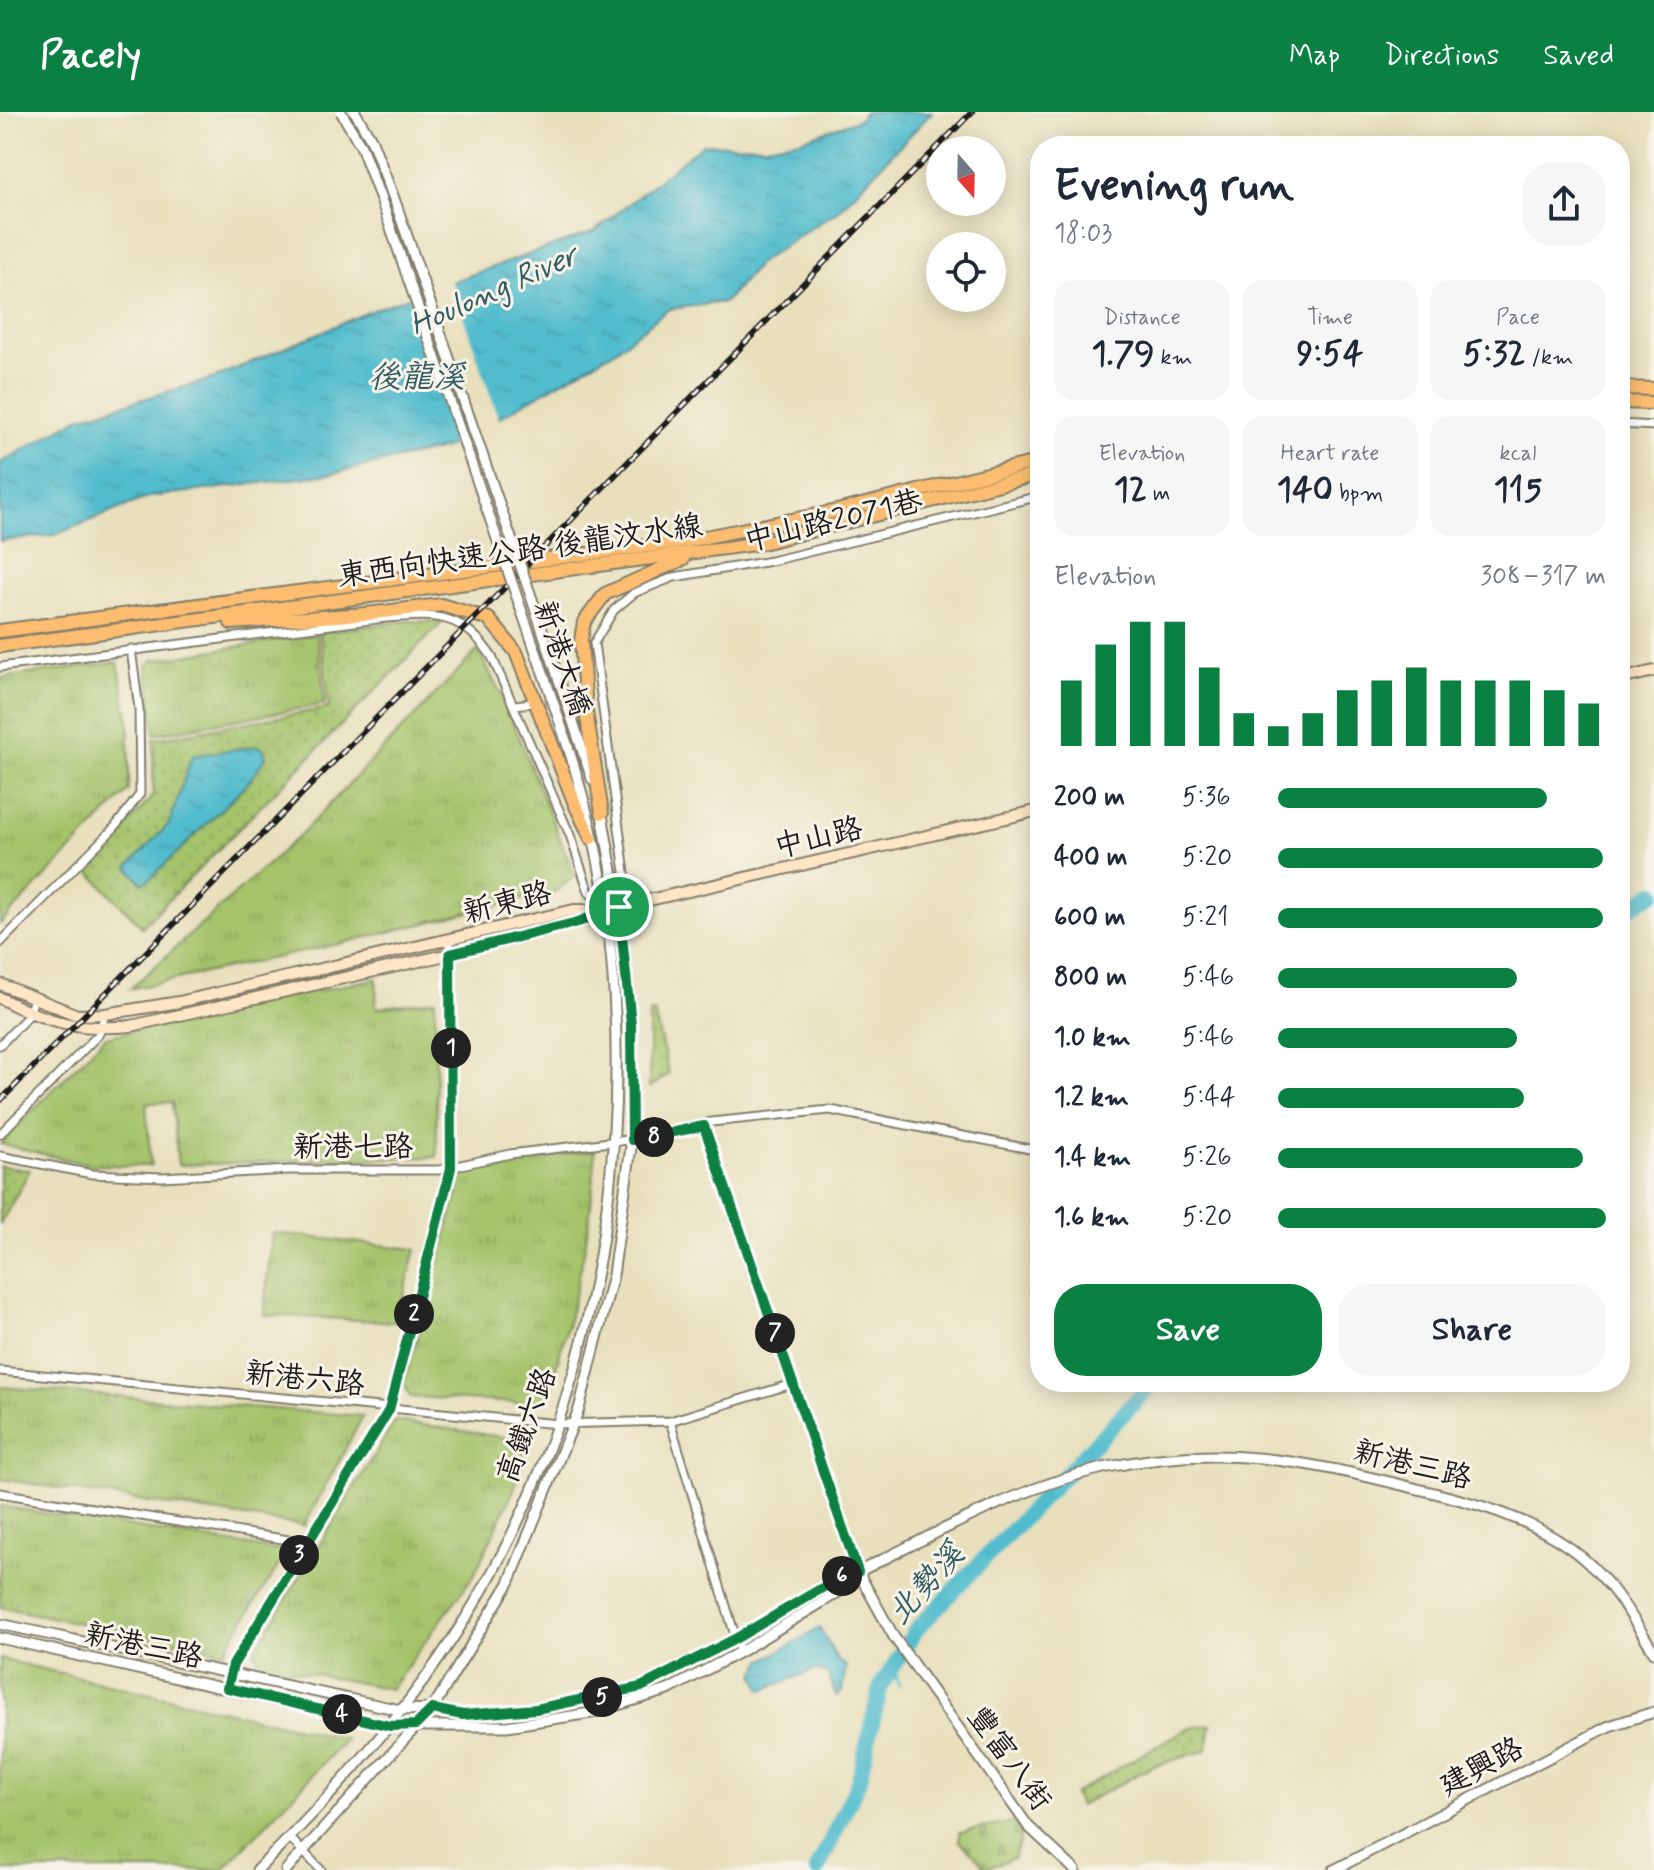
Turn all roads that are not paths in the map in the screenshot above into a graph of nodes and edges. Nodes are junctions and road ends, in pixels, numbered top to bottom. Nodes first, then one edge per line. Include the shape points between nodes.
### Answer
1 (341, 112) edge
2 (355, 112) edge
3 (1630, 388) edge
4 (1654, 389) edge
5 (1630, 402) edge
6 (1654, 403) edge
7 (1630, 425) edge
8 (1654, 426) edge
9 (1030, 463) edge
10 (1030, 477) edge
11 (1030, 498) edge
12 (698, 553) junction
13 (136, 629) junction
14 (0, 631) edge
15 (0, 646) edge
16 (131, 649) junction
17 (0, 667) edge
18 (1654, 671) edge
19 (1630, 677) edge
20 (533, 703) tunnel mouth
21 (514, 705) junction
22 (1030, 812) edge
23 (602, 813) junction
24 (591, 838) junction
25 (619, 907) junction
26 (606, 910) junction
27 (450, 941) junction
28 (0, 943) edge
29 (450, 954) junction
30 (0, 984) edge
31 (0, 998) edge
32 (33, 1000) junction
33 (30, 1014) junction
34 (105, 1014) junction
35 (102, 1029) junction
36 (0, 1045) edge
37 (704, 1126) junction
38 (0, 1134) edge
39 (632, 1140) junction
40 (613, 1142) junction
41 (1030, 1149) edge
42 (0, 1156) edge
43 (451, 1168) junction
44 (0, 1371) edge
45 (792, 1384) junction
46 (389, 1410) junction
47 (670, 1421) junction
48 (558, 1424) junction
49 (575, 1424) junction
50 (0, 1493) edge
51 (307, 1543) junction
52 (858, 1572) junction
53 (0, 1624) edge
54 (0, 1638) edge
55 (735, 1639) junction
56 (740, 1652) junction
57 (1654, 1652) edge
58 (232, 1673) junction
59 (227, 1688) junction
60 (432, 1709) junction
61 (400, 1710) junction
62 (1654, 1712) edge
63 (416, 1725) junction
64 (390, 1726) junction
65 (290, 1838) junction
66 (305, 1852) junction
67 (257, 1870) edge
68 (286, 1870) edge
69 (321, 1870) edge
70 (1075, 1870) edge
71 (1334, 1870) edge

1 - 24 street, 新港大橋, bridge via 361,146 384,208 577,774
2 - 23 street, 新港大橋, bridge via 396,204
3 - 4 highway
5 - 6 highway
7 - 8 street
9 - 14 highway, 東西向快速公路 後龍汶水線 via 837,511 685,541
10 - 12 highway, 東西向快速公路 後龍汶水線 via 860,521
11 - 25 street, 中山路2071巷 via 771,561 674,577 634,593 614,610 594,643 627,887
12 - 13 highway, 東西向快速公路 後龍汶水線
12 - 23 highway via 605,594 584,622 586,711
13 - 15 highway, 東西向快速公路 後龍汶水線
13 - 24 highway via 441,605 489,619 516,652
16 - 17 street
16 - 21 street via 439,615 479,637
16 - 28 street via 139,709 140,794 115,827
18 - 19 main road
20 - 21 street
21 - 26 street via 589,892
22 - 25 main road, 中山路
23 - 25 street, 新港大橋
24 - 26 street, 新港大橋
25 - 26 main road, 中山路
25 - 39 street, 高鐵六路 via 631,1024
26 - 27 main road, 新東路 via 574,910
26 - 29 main road, 新東路
26 - 40 street, 高鐵六路 via 616,1024
27 - 29 street
27 - 34 main road, 新東路
29 - 35 main road, 新東路
29 - 43 street
30 - 32 main road, 新東路
31 - 33 main road, 新東路
32 - 33 street
32 - 34 main road, 新東路 via 77,1015
33 - 35 main road, 新東路
33 - 36 street
34 - 35 street
35 - 38 street
37 - 39 street, 新港七路
37 - 41 street, 新港七路 via 830,1110
37 - 45 street
39 - 40 street, 新港七路
39 - 49 street, 高鐵六路 via 613,1275
40 - 43 street, 新港七路 via 510,1154
40 - 48 street, 高鐵六路 via 598,1272
42 - 43 street, 新港七路 via 92,1174 162,1177
43 - 46 street
44 - 46 street, 新港六路
45 - 47 street, 新港六路
45 - 52 street
46 - 48 street, 新港六路
46 - 51 street
47 - 49 street, 新港六路
47 - 55 street
48 - 49 street, 新港六路
48 - 61 street, 高鐵六路 via 502,1554 432,1669
49 - 60 street, 高鐵六路 via 509,1583
50 - 51 street
51 - 58 street
52 - 55 street, 新港三路
52 - 56 street, 新港三路 via 852,1584
52 - 57 street, 新港三路 via 1020,1494 1102,1469 1186,1457 1279,1459 1490,1508 1559,1542 1584,1560
52 - 70 street, 豐富八街 via 894,1637 1028,1826
53 - 58 street, 新港三路
54 - 59 street, 新港三路
55 - 56 street
55 - 60 street, 新港三路 via 641,1687 598,1698 463,1715
56 - 63 street, 新港三路 via 668,1690 591,1713 507,1726
58 - 59 street
58 - 61 street, 新港三路
59 - 64 street, 新港三路
60 - 61 street, 新港三路
60 - 63 street, 高鐵六路
61 - 64 street, 高鐵六路
62 - 71 street, 建興路 via 1609,1726
63 - 64 street, 新港三路
63 - 66 street, 高鐵六路
64 - 65 street, 高鐵六路
65 - 66 street
65 - 67 street, 高鐵六路
66 - 68 street, 高鐵六路
66 - 69 street

